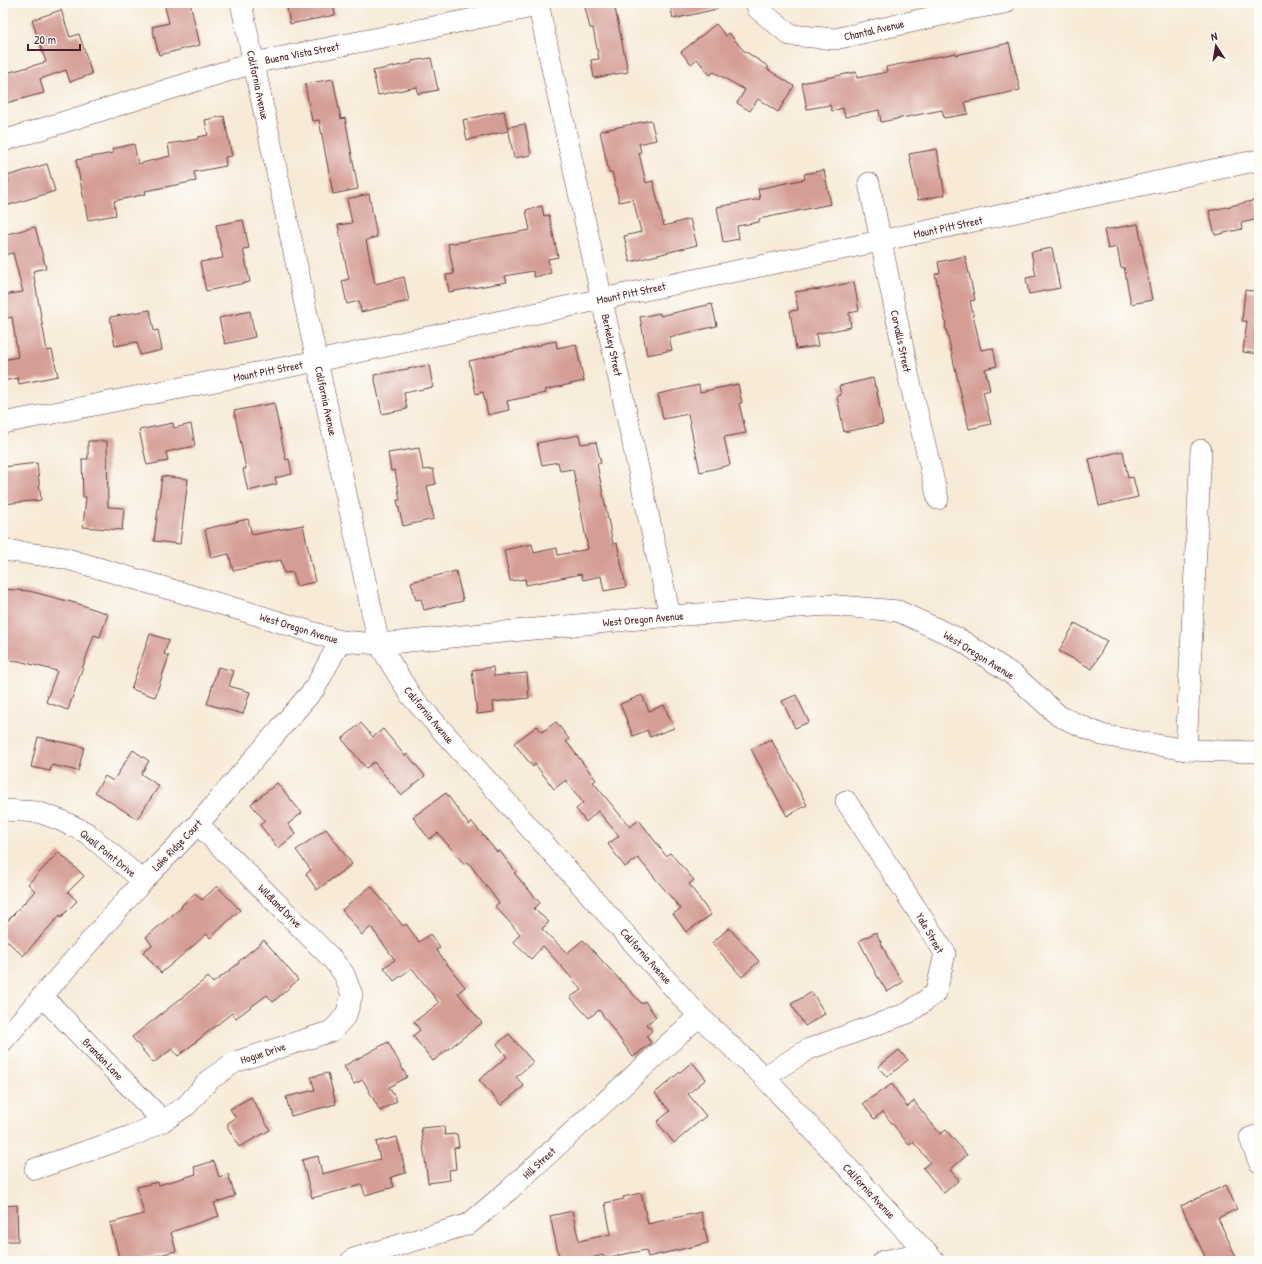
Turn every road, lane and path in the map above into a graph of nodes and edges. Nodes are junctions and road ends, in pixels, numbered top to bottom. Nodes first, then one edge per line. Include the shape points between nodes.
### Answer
1 (241, 3) edge
2 (756, 3) edge
3 (1005, 3) edge
4 (538, 4) edge
5 (963, 6) edge
6 (253, 63) junction
7 (3, 141) edge
8 (1259, 160) edge
9 (868, 183) dead end
10 (880, 241) junction
11 (602, 298) junction
12 (317, 361) junction
13 (3, 423) edge
14 (1201, 450) dead end
15 (938, 499) dead end
16 (3, 550) edge
17 (670, 616) junction
18 (340, 641) junction
19 (379, 644) junction
20 (1186, 750) junction
21 (1259, 752) edge
22 (846, 801) dead end
23 (3, 810) edge
24 (198, 824) junction
25 (143, 881) junction
26 (352, 995) joint
27 (42, 996) junction
28 (699, 1016) junction
29 (3, 1041) edge
30 (764, 1077) junction
31 (163, 1121) junction
32 (1255, 1136) edge
33 (1259, 1162) edge
34 (36, 1169) dead end
35 (930, 1257) edge
36 (351, 1261) edge
37 (884, 1261) edge

1 - 6 street, California Avenue
2 - 5 street, Chantal Avenue via 758,9 790,35 835,40
3 - 5 street, Chantal Avenue
4 - 6 street, Buena Vista Street
4 - 11 street, Berkeley Street
6 - 7 street, Buena Vista Street
6 - 12 street, California Avenue
8 - 10 street, Mount Pitt Street
9 - 10 street, Corvallis Street
10 - 11 street, Mount Pitt Street
10 - 15 street, Corvallis Street
11 - 12 street, Mount Pitt Street
11 - 17 street, Berkeley Street
12 - 13 street, Mount Pitt Street
12 - 19 street, California Avenue
14 - 20 street
16 - 18 street, West Oregon Avenue via 64,558
17 - 19 street, West Oregon Avenue
17 - 20 street, West Oregon Avenue via 828,605 898,611 958,640 1009,672 1059,716 1102,735
18 - 19 street, West Oregon Avenue
18 - 24 street, Lake Ridge Court via 315,688
19 - 28 street, California Avenue via 410,696
20 - 21 street, West Oregon Avenue
22 - 30 street, Yale Street via 945,953 936,993 908,1013 809,1049
23 - 25 street, Quail Point Drive via 38,812 87,833
24 - 25 street, Lake Ridge Court
24 - 26 street, Wildland Drive via 333,960 344,974
25 - 27 street, Lake Ridge Court
26 - 31 street, Hogue Drive via 346,1015 332,1031 235,1062 209,1080 187,1105
27 - 29 street, Lake Ridge Court
27 - 31 street, Brandon Lane
28 - 30 street, California Avenue
28 - 36 street, Hill Street via 469,1224
30 - 35 street, California Avenue
31 - 34 street, Hogue Drive via 137,1134
32 - 33 street
35 - 37 street

